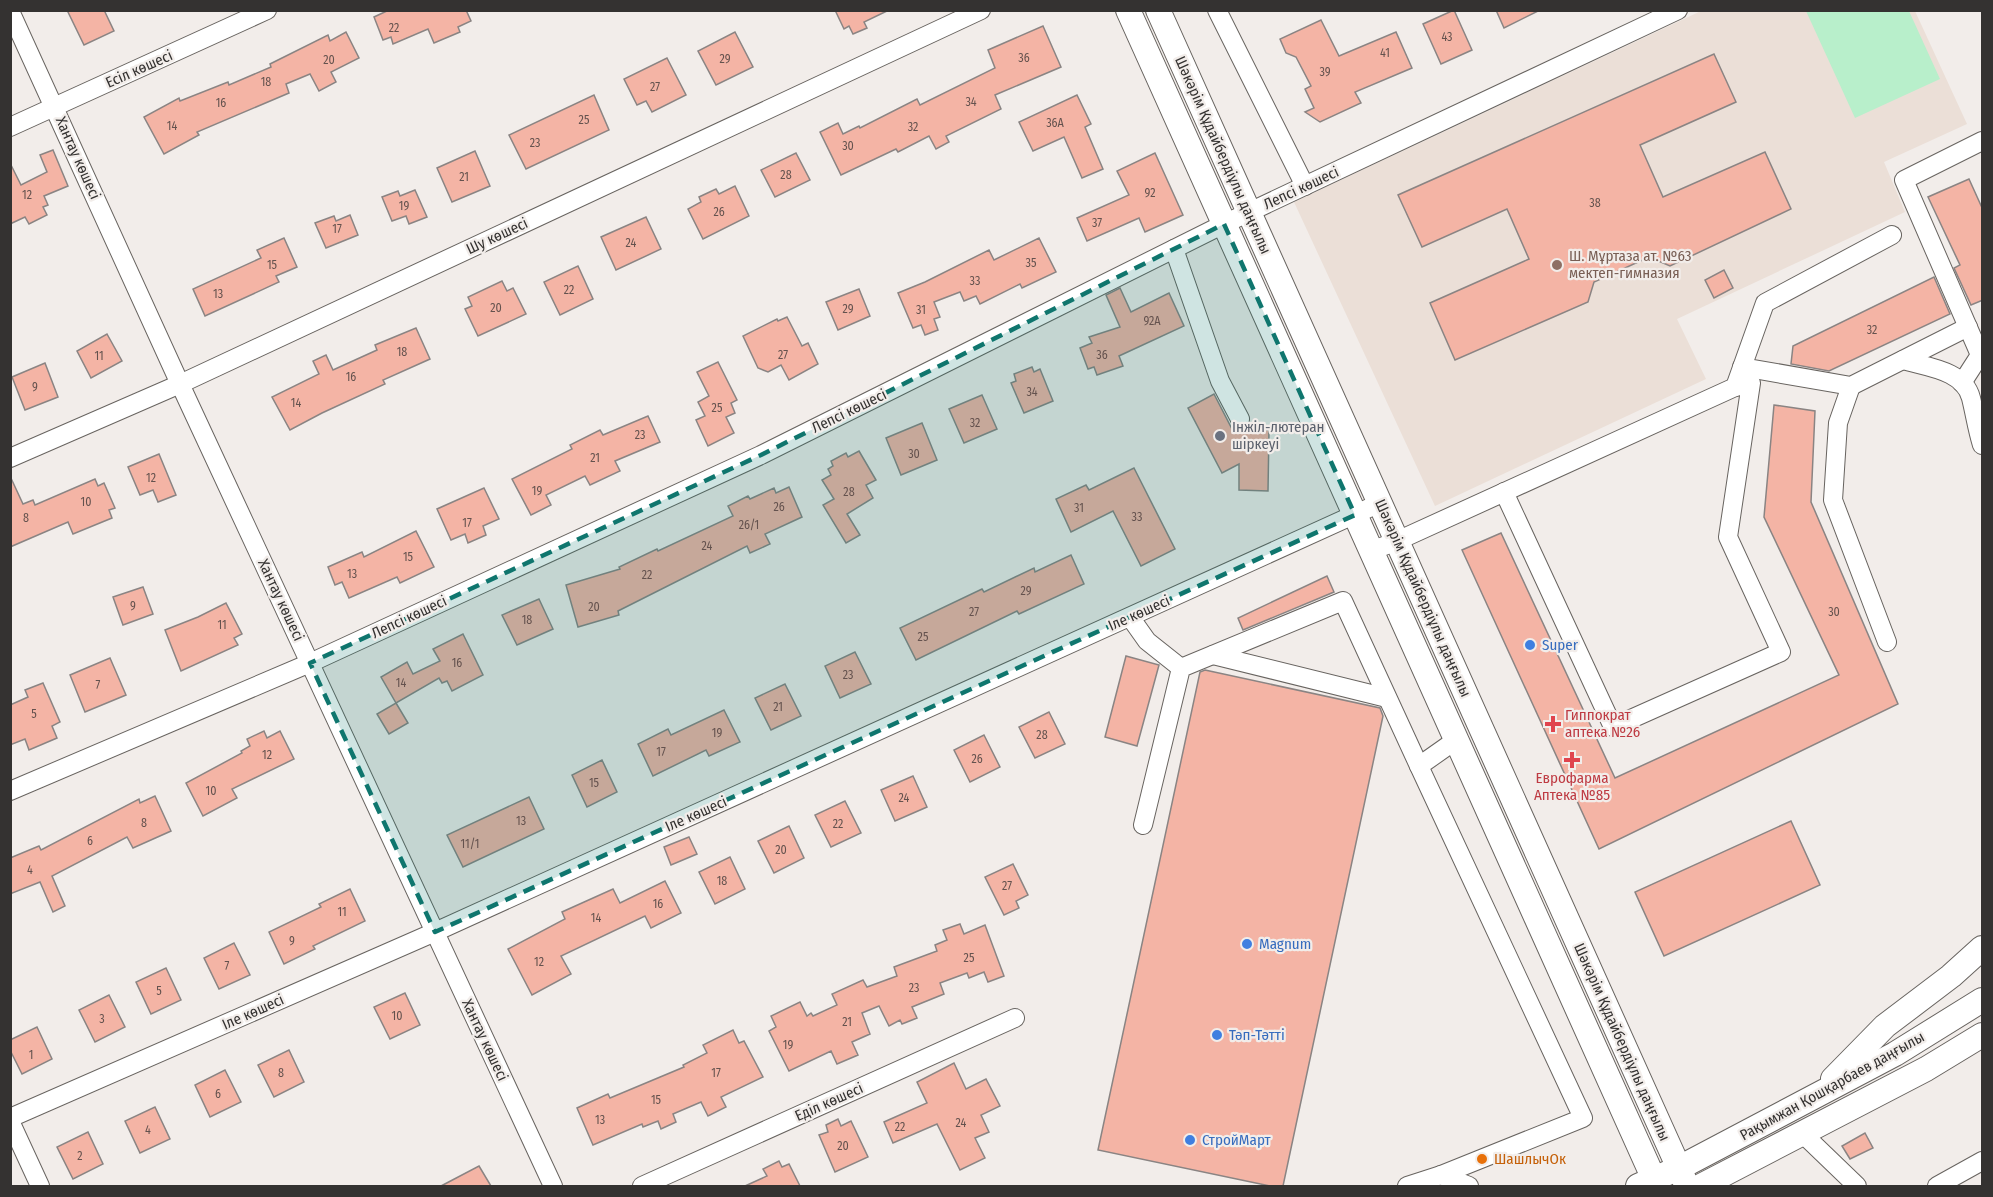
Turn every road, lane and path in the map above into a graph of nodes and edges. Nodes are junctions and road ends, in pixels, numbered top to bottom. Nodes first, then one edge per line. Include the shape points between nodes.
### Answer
1 (267, 10) edge
2 (981, 10) edge
3 (1128, 10) edge
4 (1158, 10) edge
5 (1217, 10) edge
6 (1678, 10) edge
7 (10, 11) edge
8 (55, 107) junction
9 (10, 128) edge
10 (1983, 141) edge
11 (1305, 186) junction
12 (1249, 212) junction
13 (1224, 224) junction
14 (1892, 236) dead end
15 (1174, 249) junction
16 (1968, 327) junction
17 (1982, 355) edge
18 (1903, 360) junction
19 (1742, 367) junction
20 (1962, 383) junction
21 (180, 384) junction
22 (1851, 386) junction
23 (1735, 387) junction
24 (1240, 418) dead end
25 (1983, 445) edge
26 (10, 458) edge
27 (1504, 492) junction
28 (1380, 503) junction
29 (1355, 515) junction
30 (1397, 541) junction
31 (1371, 551) junction
32 (1130, 617) junction
33 (1887, 642) dead end
34 (1213, 655) junction
35 (310, 663) junction
36 (1181, 668) junction
37 (1387, 698) junction
38 (1456, 740) junction
39 (1419, 766) junction
40 (10, 791) edge
41 (1143, 825) dead end
42 (435, 932) junction
43 (1983, 948) edge
44 (1983, 1000) edge
45 (1015, 1018) dead end
46 (1983, 1035) edge
47 (1817, 1096) junction
48 (10, 1120) edge
49 (1803, 1134) junction
50 (1983, 1161) edge
51 (1441, 1175) junction
52 (1683, 1177) edge
53 (1650, 1184) edge
54 (40, 1186) edge
55 (553, 1186) edge
56 (642, 1186) edge
57 (1407, 1186) edge
58 (1469, 1186) edge
59 (1701, 1186) edge
60 (1857, 1186) edge
61 (1937, 1186) edge

1 - 8 street, Есіл көшесі
2 - 21 street, Шу көшесі
3 - 13 main road, Шәкәрім Құдайбердіұлы даңғылы
4 - 12 main road, Шәкәрім Құдайбердіұлы даңғылы
5 - 11 street
6 - 11 street, Лепсі көшесі
7 - 8 street, Хантау көшесі
8 - 9 street, Есіл көшесі
8 - 21 street, Хантау көшесі
10 - 16 street via 1904,180
11 - 12 street, Лепсі көшесі
12 - 13 street, Лепсі көшесі
12 - 28 main road, Шәкәрім Құдайбердіұлы даңғылы
13 - 15 street, Лепсі көшесі
13 - 29 main road, Шәкәрім Құдайбердіұлы даңғылы
14 - 19 street via 1765,303
15 - 24 street via 1220,381
15 - 35 street, Лепсі көшесі via 761,455
16 - 17 street
16 - 18 street
17 - 20 street
18 - 20 street via 1953,374
18 - 22 street
19 - 22 street
19 - 23 street
20 - 25 street via 1971,395
21 - 26 street, Шу көшесі
21 - 35 street, Хантау көшесі
22 - 33 street via 1838,423 1833,500
23 - 27 street
23 - 27 street via 1751,383 1728,537 1781,652 1613,727
27 - 30 street
28 - 29 street, Іле көшесі
28 - 30 main road, Шәкәрім Құдайбердіұлы даңғылы
29 - 31 main road, Шәкәрім Құдайбердіұлы даңғылы
29 - 32 street, Іле көшесі
30 - 31 street
30 - 52 main road, Шәкәрім Құдайбердіұлы даңғылы
31 - 38 main road, Шәкәрім Құдайбердіұлы даңғылы
32 - 36 street via 1147,642
32 - 42 street, Іле көшесі
34 - 36 street
34 - 37 street
34 - 37 street via 1343,601
35 - 40 street, Лепсі көшесі
35 - 42 street, Хантау көшесі
36 - 41 street
37 - 39 street
38 - 39 street
38 - 53 main road, Шәкәрім Құдайбердіұлы даңғылы
39 - 51 street via 1582,1118
42 - 48 street, Іле көшесі
42 - 55 street, Хантау көшесі
43 - 47 main road via 1885,1026
44 - 47 main road, Рақымжан Қошқарбаев даңғылы
45 - 56 street, Еділ көшесі
46 - 49 main road, Рақымжан Қошқарбаев даңғылы
47 - 52 main road, Рақымжан Қошқарбаев даңғылы
48 - 54 street
49 - 59 main road, Рақымжан Қошқарбаев даңғылы
49 - 60 street
50 - 61 street
51 - 57 street
51 - 58 street
52 - 53 main road, Рақымжан Қошқарбаев даңғылы

